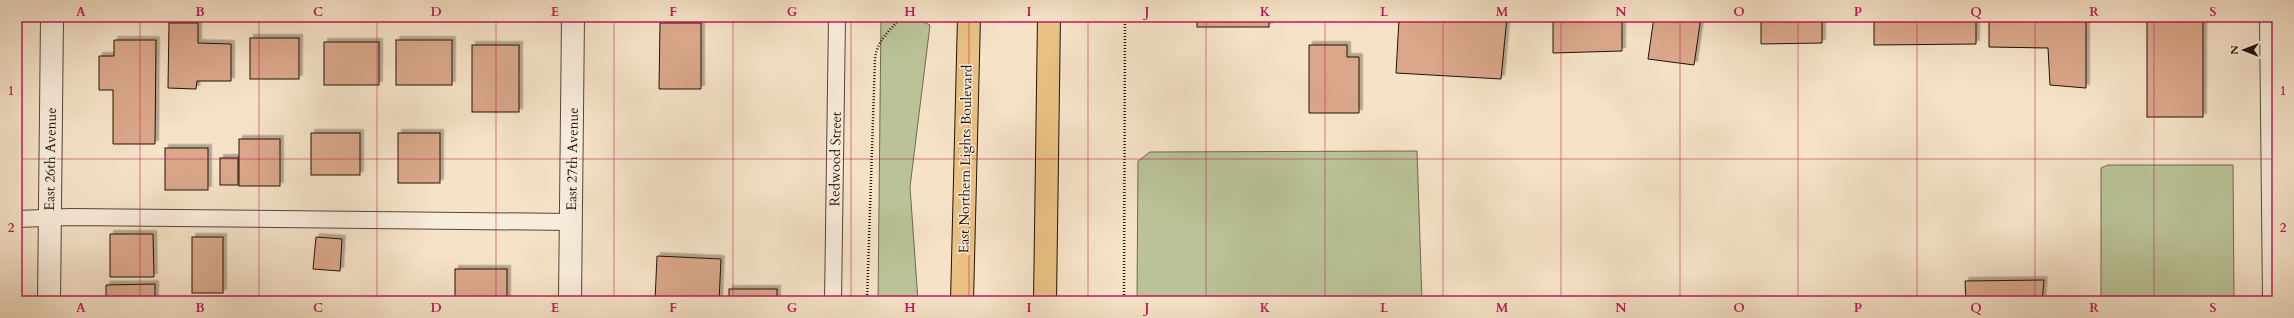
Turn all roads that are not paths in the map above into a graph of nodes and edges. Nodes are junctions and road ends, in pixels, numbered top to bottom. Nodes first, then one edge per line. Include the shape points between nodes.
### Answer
1 (52, 17) edge
2 (573, 17) edge
3 (837, 17) edge
4 (969, 17) edge
5 (1050, 17) edge
6 (2271, 17) edge
7 (50, 218) junction
8 (17, 219) edge
9 (571, 222) junction
10 (49, 301) edge
11 (570, 301) edge
12 (833, 301) edge
13 (962, 301) edge
14 (1046, 301) edge
15 (2274, 301) edge

1 - 7 street, East 26th Avenue
2 - 9 street, East 27th Avenue
3 - 12 lane, Redwood Street
4 - 13 main road, East Northern Lights Boulevard
5 - 14 main road
6 - 15 street
7 - 8 lane
7 - 9 lane
7 - 10 street, East 26th Avenue
9 - 11 street, East 27th Avenue

